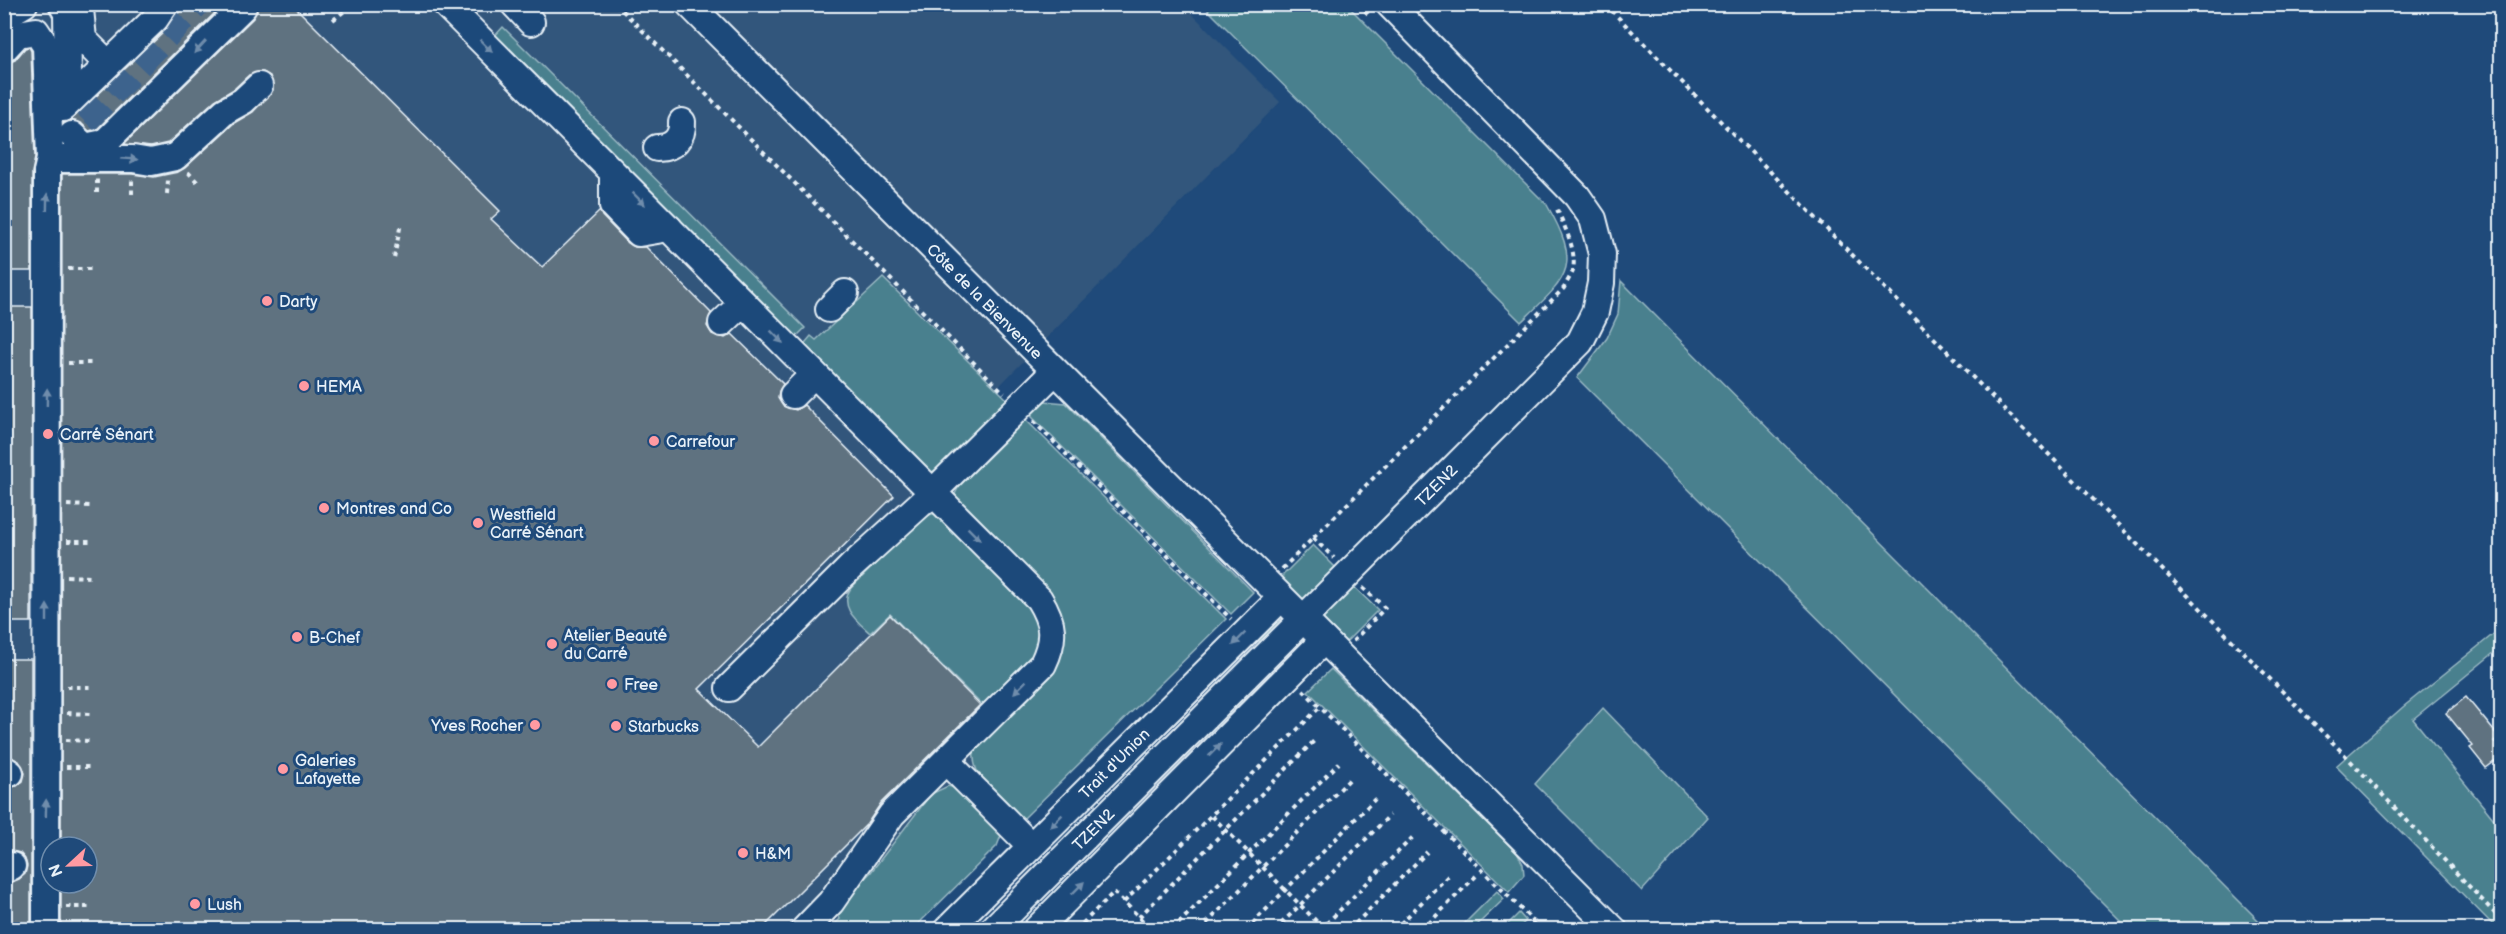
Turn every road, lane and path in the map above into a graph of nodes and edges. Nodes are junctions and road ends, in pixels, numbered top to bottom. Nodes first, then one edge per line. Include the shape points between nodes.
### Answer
1 (24, 4) edge
2 (62, 4) edge
3 (80, 4) edge
4 (165, 4) edge
5 (358, 4) edge
6 (689, 4) edge
7 (1359, 4) edge
8 (1605, 4) edge
9 (446, 5) edge
10 (243, 7) dead end
11 (1382, 13) edge
12 (4, 19) edge
13 (333, 20) dead end
14 (4, 49) edge
15 (108, 64) junction
16 (63, 83) dead end
17 (259, 86) dead end
18 (63, 108) dead end
19 (682, 122) dead end
20 (72, 135) dead end
21 (657, 148) dead end
22 (50, 159) junction
23 (1550, 200) dead end
24 (401, 223) dead end
25 (394, 258) dead end
26 (743, 303) junction
27 (722, 323) dead end
28 (1055, 371) junction
29 (814, 374) junction
30 (793, 395) dead end
31 (932, 492) junction
32 (1279, 586) junction
33 (1304, 620) junction
34 (1324, 640) junction
35 (1289, 676) junction
36 (729, 688) dead end
37 (1320, 707) junction
38 (1315, 740) dead end
39 (946, 762) junction
40 (1338, 763) dead end
41 (1352, 777) dead end
42 (1375, 799) dead end
43 (1390, 815) dead end
44 (1212, 816) junction
45 (1226, 830) junction
46 (1413, 837) dead end
47 (1031, 846) junction
48 (1248, 852) junction
49 (1427, 852) dead end
50 (1263, 867) junction
51 (1449, 875) dead end
52 (1476, 876) dead end
53 (1286, 890) junction
54 (1125, 902) junction
55 (1300, 904) junction
56 (1139, 917) junction
57 (2502, 921) edge
58 (1078, 929) edge
59 (1323, 929) edge
60 (46, 930) edge
61 (804, 930) edge
62 (947, 930) edge
63 (993, 930) edge
64 (1036, 930) edge
65 (1152, 930) edge
66 (1172, 930) edge
67 (1200, 930) edge
68 (1246, 930) edge
69 (1275, 930) edge
70 (1349, 930) edge
71 (1394, 930) edge
72 (1422, 930) edge
73 (1542, 930) edge
74 (1614, 930) edge

1 - 12 street
2 - 16 street via 67,13 68,78
3 - 15 street via 81,31 87,45
4 - 15 street via 155,19
5 - 13 path
6 - 28 street, Côte de la Bienvenue
7 - 11 path
8 - 57 path via 2342,752
9 -> 26 street
10 -> 20 street via 104,143 85,147
11 - 33 street, TZEN2 via 1577,196 1593,219 1602,254 1601,283 1595,312 1580,342
14 - 22 street via 23,31 36,31 46,46
15 - 18 street
22 -> 17 street via 151,162 175,157
19 - 21 street via 676,141
60 -> 22 street via 46,208
23 - 32 path via 1568,234 1572,255 1573,272 1564,288
24 - 25 path
26 - 27 street
26 -> 29 street
28 - 31 street
28 - 32 street, Côte de la Bienvenue
29 - 30 street
29 - 31 street
31 - 36 street
31 -> 39 street via 1039,599 1051,630 1051,647 1043,664
32 - 33 street, Côte de la Bienvenue
32 -> 47 street, Trait d'Union
33 - 34 street, Côte de la Bienvenue
33 - 63 street, TZEN2
34 - 35 street
34 - 74 street, Côte de la Bienvenue
35 - 37 path
64 -> 35 street
37 - 44 path
37 - 73 path
38 - 45 path
39 - 47 street
39 - 61 street via 892,814 831,902
40 - 48 path
41 - 50 path
42 - 53 path
43 - 55 path
44 - 45 path
44 - 54 path
45 - 48 path
45 - 56 path
46 - 59 path
47 - 62 street, Trait d'Union
48 - 50 path
48 - 66 path
49 - 70 path
50 - 53 path
50 - 67 path
51 - 71 path
52 - 72 path
53 - 55 path
53 - 68 path
54 - 56 path
54 - 58 path via 1114,892
55 - 59 path
55 - 69 path
56 - 65 path

